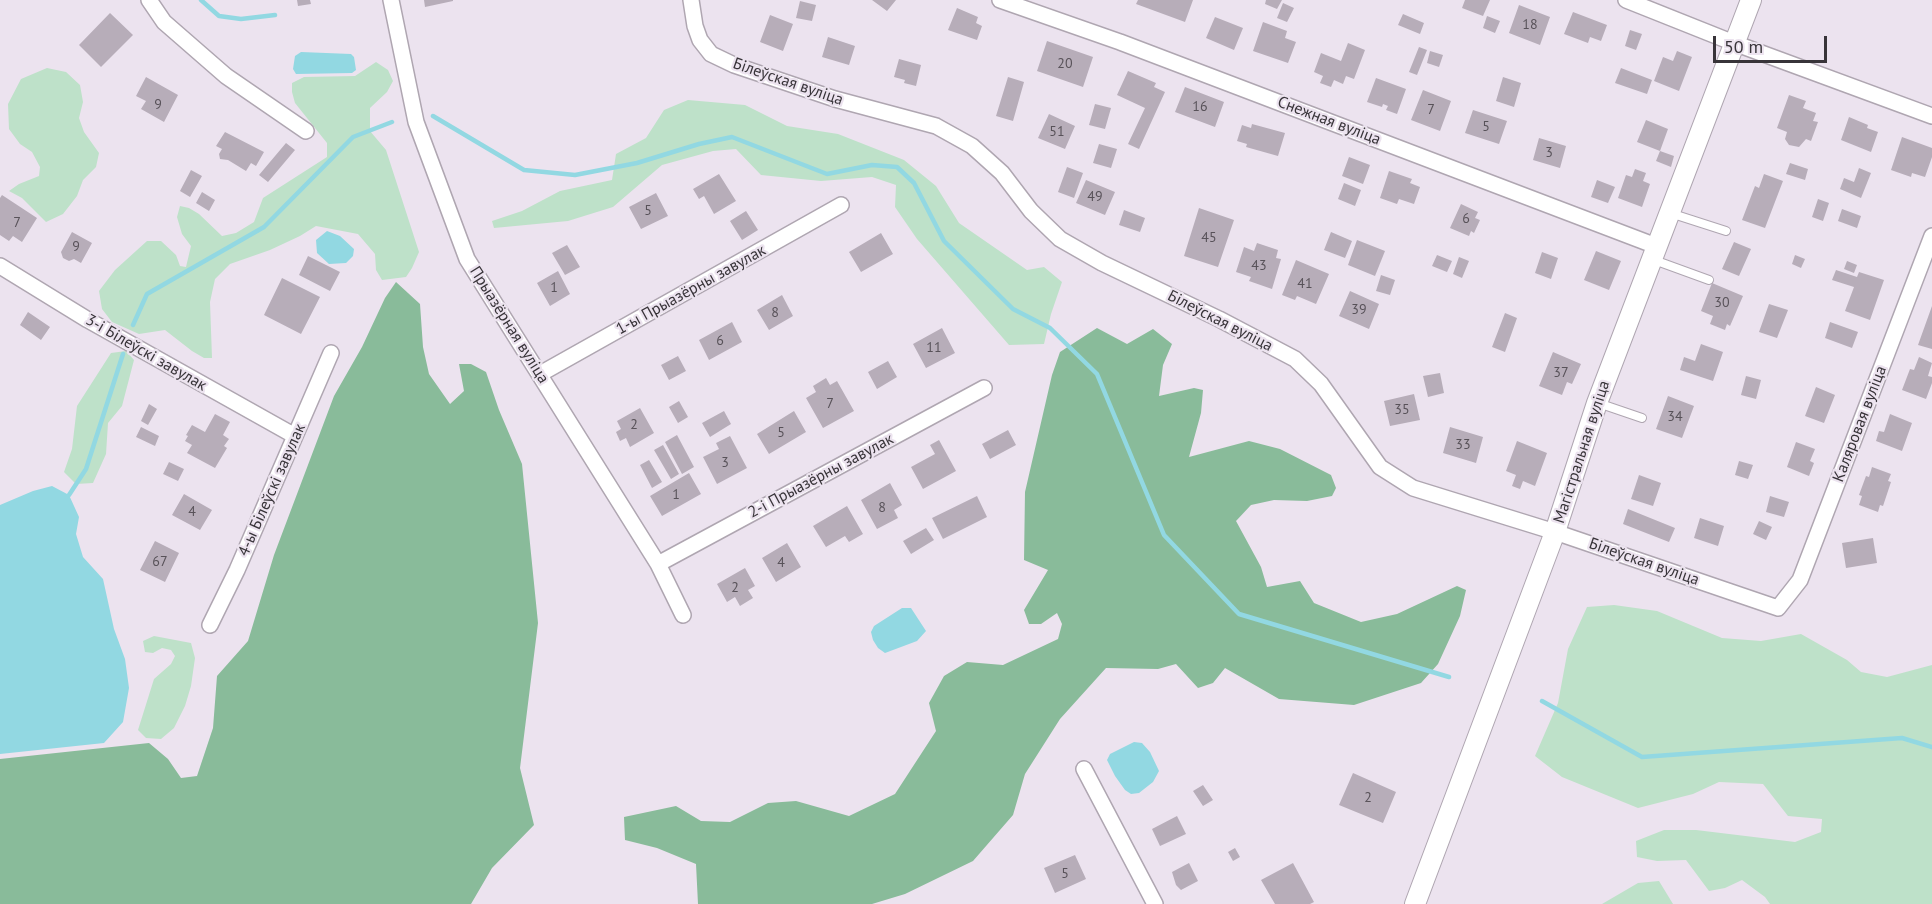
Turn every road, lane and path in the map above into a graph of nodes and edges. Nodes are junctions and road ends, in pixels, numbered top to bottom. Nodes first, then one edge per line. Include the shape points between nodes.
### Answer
1 (149, 0) edge
2 (691, 0) edge
3 (1000, 0) edge
4 (1626, 0) edge
5 (1751, 0) edge
6 (392, 5) edge
7 (1734, 43) junction
8 (1932, 116) edge
9 (306, 131) dead end
10 (841, 205) dead end
11 (1669, 213) junction
12 (1726, 231) dead end
13 (1932, 236) edge
14 (1654, 252) junction
15 (0, 266) edge
16 (1709, 280) dead end
17 (330, 353) dead end
18 (540, 374) junction
19 (984, 388) dead end
20 (1597, 403) junction
21 (1642, 418) dead end
22 (295, 436) junction
23 (1555, 532) junction
24 (658, 564) junction
25 (1778, 608) joint
26 (683, 615) dead end
27 (210, 625) dead end
28 (1084, 769) dead end
29 (1155, 904) edge
30 (1415, 904) edge

1 - 9 street via 164,22 226,76
2 - 23 street, Білеўская вуліца via 697,33 711,54 835,99 936,126 972,146 1002,173 1031,211 1060,239 1294,359 1321,384 1380,467 1413,488
3 - 14 street, Снежная вуліца via 1120,42
4 - 7 street
5 - 7 street, Магістральная вуліца
6 - 18 street, Прыазёрная вуліца via 416,122 467,259
7 - 8 street
7 - 11 street, Магістральная вуліца
10 - 18 street, 1-ы Прыазёрны завулак
11 - 12 lane
11 - 14 street, Магістральная вуліца
13 - 25 street, Каляровая вуліца via 1800,580
14 - 16 lane
14 - 20 street, Магістральная вуліца
15 - 22 street, 3-і Білеўскі завулак via 88,321
17 - 22 street, 4-ы Білеўскі завулак
18 - 24 street, Прыазёрная вуліца
19 - 24 street, 2-і Прыазёрны завулак
20 - 21 lane
20 - 23 street, Магістральная вуліца
22 - 27 street, 4-ы Білеўскі завулак
23 - 25 street, Білеўская вуліца
23 - 30 street, Магістральная вуліца
24 - 26 street, Прыазёрная вуліца
28 - 29 street

